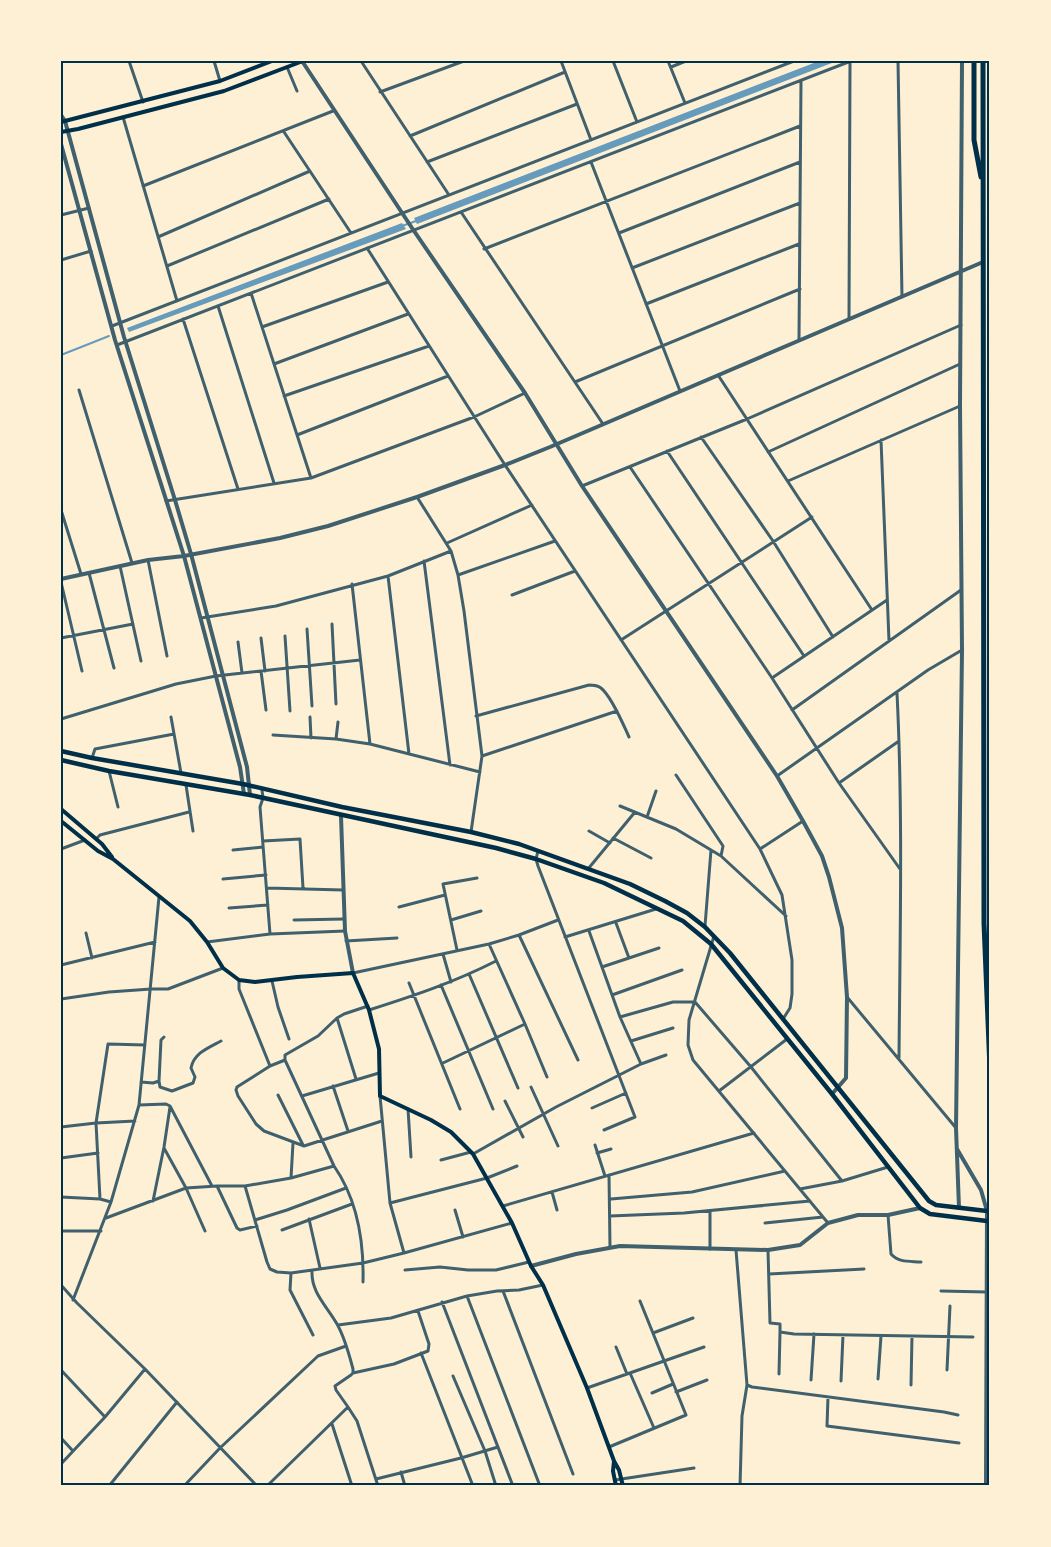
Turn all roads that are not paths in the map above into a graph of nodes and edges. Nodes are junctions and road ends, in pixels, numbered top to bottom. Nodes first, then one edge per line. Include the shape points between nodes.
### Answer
1 (129, 61) edge
2 (214, 61) edge
3 (272, 61) edge
4 (302, 61) edge
5 (361, 61) edge
6 (464, 61) edge
7 (561, 61) edge
8 (613, 61) edge
9 (668, 61) edge
10 (686, 61) edge
11 (794, 61) edge
12 (898, 61) edge
13 (962, 61) edge
14 (974, 61) edge
15 (983, 61) edge
16 (851, 62) edge
17 (287, 67) junction
18 (670, 67) junction
19 (565, 72) junction
20 (220, 81) junction
21 (801, 81) junction
22 (297, 91) dead end
23 (380, 92) junction
24 (143, 102) junction
25 (577, 104) junction
26 (685, 104) junction
27 (333, 111) junction
28 (96, 114) junction
29 (61, 115) edge
30 (123, 117) junction
31 (63, 121) edge
32 (637, 122) junction
33 (98, 124) junction
34 (800, 126) junction
35 (68, 131) junction
36 (61, 132) edge
37 (284, 132) junction
38 (410, 136) junction
39 (591, 140) junction
40 (61, 144) edge
41 (427, 162) junction
42 (590, 162) junction
43 (800, 162) junction
44 (310, 171) junction
45 (143, 186) junction
46 (983, 193) junction
47 (449, 195) junction
48 (329, 199) junction
49 (606, 201) junction
50 (800, 202) junction
51 (89, 208) junction
52 (80, 210) junction
53 (461, 212) junction
54 (402, 213) junction
55 (61, 216) edge
56 (412, 229) junction
57 (351, 233) junction
58 (619, 233) junction
59 (158, 237) junction
60 (799, 244) junction
61 (367, 248) junction
62 (484, 249) junction
63 (91, 251) junction
64 (61, 260) edge
65 (983, 262) junction
66 (167, 266) junction
67 (632, 268) junction
68 (962, 271) junction
69 (388, 282) junction
70 (800, 289) junction
71 (251, 293) junction
72 (902, 297) junction
73 (178, 301) junction
74 (646, 304) junction
75 (218, 306) junction
76 (408, 314) junction
77 (183, 319) junction
78 (849, 319) junction
79 (120, 323) junction
80 (961, 325) junction
81 (112, 326) junction
82 (262, 327) junction
83 (125, 339) junction
84 (799, 340) junction
85 (117, 345) junction
86 (429, 346) junction
87 (663, 346) junction
88 (274, 364) junction
89 (961, 364) junction
90 (718, 375) junction
91 (448, 376) junction
92 (575, 382) junction
93 (78, 390) dead end
94 (680, 391) junction
95 (525, 393) junction
96 (284, 396) junction
97 (960, 406) junction
98 (474, 417) junction
99 (747, 419) junction
100 (603, 424) junction
101 (297, 435) junction
102 (701, 437) junction
103 (881, 440) junction
104 (556, 444) junction
105 (667, 452) junction
106 (768, 452) junction
107 (505, 465) junction
108 (630, 467) junction
109 (311, 478) junction
110 (788, 481) junction
111 (274, 483) junction
112 (582, 486) junction
113 (238, 490) junction
114 (417, 497) junction
115 (175, 500) junction
116 (166, 501) junction
117 (532, 505) junction
118 (61, 510) edge
119 (812, 517) junction
120 (555, 541) junction
121 (773, 541) junction
122 (447, 543) junction
123 (451, 551) junction
124 (191, 554) junction
125 (184, 556) junction
126 (148, 560) junction
127 (424, 561) junction
128 (741, 561) junction
129 (132, 563) junction
130 (120, 566) junction
131 (575, 571) junction
132 (89, 573) junction
133 (81, 574) junction
134 (458, 575) junction
135 (388, 576) junction
136 (61, 580) edge
137 (352, 584) junction
138 (708, 584) junction
139 (961, 590) junction
140 (512, 595) dead end
141 (888, 599) junction
142 (872, 610) junction
143 (666, 611) junction
144 (208, 617) junction
145 (201, 618) junction
146 (133, 624) junction
147 (332, 624) dead end
148 (307, 629) dead end
149 (104, 630) junction
150 (73, 636) junction
151 (286, 636) dead end
152 (833, 637) junction
153 (61, 638) edge
154 (261, 638) dead end
155 (620, 640) junction
156 (889, 640) junction
157 (238, 642) dead end
158 (962, 650) junction
159 (167, 656) dead end
160 (804, 656) junction
161 (360, 660) junction
162 (141, 662) dead end
163 (334, 663) junction
164 (310, 666) junction
165 (114, 668) dead end
166 (287, 668) junction
167 (82, 671) dead end
168 (263, 671) junction
169 (242, 673) junction
170 (224, 675) junction
171 (216, 676) junction
172 (772, 678) junction
173 (897, 693) junction
174 (336, 704) dead end
175 (312, 706) dead end
176 (266, 710) dead end
177 (792, 710) junction
178 (290, 711) dead end
179 (617, 711) junction
180 (476, 716) junction
181 (171, 717) dead end
182 (310, 717) dead end
183 (61, 719) edge
184 (338, 722) dead end
185 (174, 734) junction
186 (273, 735) dead end
187 (629, 737) dead end
188 (311, 738) junction
189 (336, 739) junction
190 (899, 741) junction
191 (370, 744) junction
192 (817, 748) junction
193 (61, 751) edge
194 (409, 754) junction
195 (482, 756) junction
196 (92, 758) junction
197 (61, 760) edge
198 (450, 765) junction
199 (109, 771) junction
200 (480, 772) junction
201 (181, 773) junction
202 (676, 775) dead end
203 (777, 776) junction
204 (839, 783) junction
205 (243, 784) junction
206 (186, 785) junction
207 (250, 786) junction
208 (262, 790) junction
209 (656, 791) dead end
210 (244, 794) junction
211 (250, 795) junction
212 (263, 798) junction
213 (620, 806) dead end
214 (118, 807) dead end
215 (61, 809) edge
216 (189, 812) junction
217 (635, 812) junction
218 (341, 816) junction
219 (647, 817) junction
220 (61, 821) edge
221 (804, 821) junction
222 (192, 831) dead end
223 (589, 831) dead end
224 (471, 832) junction
225 (614, 838) junction
226 (96, 839) junction
227 (85, 840) junction
228 (263, 841) junction
229 (610, 843) junction
230 (263, 847) junction
231 (61, 849) edge
232 (760, 849) junction
233 (233, 850) dead end
234 (711, 850) junction
235 (538, 851) junction
236 (721, 856) junction
237 (651, 858) dead end
238 (113, 859) junction
239 (536, 859) junction
240 (588, 869) junction
241 (900, 869) junction
242 (266, 875) junction
243 (477, 878) dead end
244 (223, 879) dead end
245 (267, 888) junction
246 (303, 888) junction
247 (343, 890) junction
248 (445, 895) junction
249 (159, 897) junction
250 (268, 905) junction
251 (399, 907) dead end
252 (229, 908) dead end
253 (656, 909) junction
254 (481, 911) dead end
255 (786, 916) junction
256 (344, 919) junction
257 (294, 920) dead end
258 (451, 920) junction
259 (558, 920) junction
260 (616, 923) junction
261 (705, 927) junction
262 (345, 931) junction
263 (589, 931) junction
264 (86, 933) dead end
265 (270, 934) junction
266 (519, 935) junction
267 (714, 935) junction
268 (397, 938) dead end
269 (565, 938) junction
270 (346, 940) junction
271 (155, 942) junction
272 (207, 942) junction
273 (489, 944) junction
274 (711, 944) junction
275 (659, 948) dead end
276 (458, 950) junction
277 (443, 954) junction
278 (92, 958) junction
279 (629, 958) junction
280 (496, 961) junction
281 (61, 965) edge
282 (602, 967) junction
283 (223, 968) junction
284 (682, 970) dead end
285 (353, 973) junction
286 (469, 974) junction
287 (239, 980) junction
288 (272, 981) junction
289 (451, 982) junction
290 (409, 983) dead end
291 (441, 985) junction
292 (151, 989) junction
293 (611, 995) junction
294 (414, 996) junction
295 (847, 997) junction
296 (61, 999) edge
297 (695, 1002) junction
298 (369, 1008) junction
299 (620, 1017) junction
300 (337, 1018) junction
301 (783, 1020) junction
302 (525, 1024) junction
303 (673, 1028) dead end
304 (164, 1037) dead end
305 (496, 1038) junction
306 (788, 1038) junction
307 (289, 1039) dead end
308 (221, 1041) dead end
309 (631, 1041) junction
310 (146, 1045) junction
311 (469, 1051) junction
312 (666, 1055) dead end
313 (899, 1058) junction
314 (285, 1060) junction
315 (578, 1060) dead end
316 (443, 1064) junction
317 (641, 1064) junction
318 (270, 1066) junction
319 (751, 1067) junction
320 (990, 1070) edge
321 (379, 1073) junction
322 (619, 1076) junction
323 (547, 1077) dead end
324 (356, 1079) junction
325 (159, 1081) junction
326 (141, 1082) junction
327 (333, 1086) junction
328 (531, 1087) dead end
329 (518, 1088) dead end
330 (838, 1089) junction
331 (719, 1091) junction
332 (626, 1093) junction
333 (832, 1094) junction
334 (278, 1095) dead end
335 (302, 1096) junction
336 (380, 1096) junction
337 (505, 1101) dead end
338 (139, 1105) junction
339 (170, 1106) junction
340 (592, 1108) dead end
341 (408, 1109) junction
342 (460, 1109) dead end
343 (493, 1109) dead end
344 (544, 1114) junction
345 (135, 1121) junction
346 (382, 1121) junction
347 (96, 1122) junction
348 (61, 1127) edge
349 (518, 1128) junction
350 (956, 1128) junction
351 (604, 1130) dead end
352 (348, 1131) junction
353 (754, 1133) junction
354 (523, 1137) dead end
355 (322, 1139) junction
356 (293, 1143) junction
357 (595, 1145) dead end
358 (304, 1146) junction
359 (558, 1146) dead end
360 (164, 1147) junction
361 (611, 1149) dead end
362 (957, 1149) junction
363 (98, 1153) junction
364 (472, 1153) junction
365 (597, 1153) junction
366 (410, 1156) dead end
367 (61, 1158) edge
368 (441, 1160) dead end
369 (334, 1166) junction
370 (517, 1166) dead end
371 (888, 1167) junction
372 (785, 1171) junction
373 (609, 1175) junction
374 (604, 1176) junction
375 (291, 1178) junction
376 (486, 1178) junction
377 (842, 1180) junction
378 (212, 1186) junction
379 (217, 1186) junction
380 (245, 1186) junction
381 (186, 1188) junction
382 (346, 1188) junction
383 (800, 1189) junction
384 (552, 1192) junction
385 (61, 1197) edge
386 (100, 1199) junction
387 (610, 1199) junction
388 (153, 1201) junction
389 (810, 1201) junction
390 (111, 1202) junction
391 (390, 1203) junction
392 (352, 1204) junction
393 (501, 1207) junction
394 (920, 1208) junction
395 (959, 1208) junction
396 (455, 1210) dead end
397 (557, 1210) dead end
398 (710, 1211) junction
399 (988, 1211) edge
400 (888, 1214) junction
401 (610, 1216) junction
402 (823, 1217) junction
403 (106, 1218) junction
404 (308, 1219) junction
405 (255, 1220) junction
406 (988, 1221) edge
407 (512, 1223) junction
408 (765, 1223) dead end
409 (828, 1223) junction
410 (258, 1226) junction
411 (61, 1230) edge
412 (282, 1230) dead end
413 (101, 1231) junction
414 (205, 1231) dead end
415 (463, 1237) junction
416 (610, 1247) junction
417 (710, 1249) junction
418 (736, 1250) junction
419 (768, 1250) junction
420 (404, 1253) junction
421 (921, 1262) dead end
422 (364, 1263) junction
423 (530, 1264) junction
424 (320, 1268) junction
425 (864, 1269) dead end
426 (406, 1270) dead end
427 (312, 1271) junction
428 (290, 1273) junction
429 (769, 1274) junction
430 (363, 1282) dead end
431 (61, 1285) edge
432 (543, 1285) junction
433 (503, 1291) junction
434 (941, 1291) dead end
435 (986, 1292) junction
436 (468, 1296) junction
437 (73, 1300) junction
438 (640, 1301) dead end
439 (442, 1302) junction
440 (950, 1306) dead end
441 (418, 1311) junction
442 (693, 1318) dead end
443 (338, 1325) junction
444 (652, 1332) junction
445 (780, 1332) junction
446 (814, 1334) junction
447 (313, 1335) dead end
448 (843, 1335) junction
449 (881, 1336) junction
450 (912, 1336) junction
451 (949, 1337) junction
452 (973, 1337) dead end
453 (346, 1346) junction
454 (616, 1347) dead end
455 (704, 1347) dead end
456 (421, 1353) junction
457 (664, 1361) junction
458 (145, 1369) junction
459 (61, 1370) edge
460 (947, 1370) dead end
461 (354, 1372) junction
462 (628, 1374) junction
463 (779, 1374) dead end
464 (453, 1376) dead end
465 (878, 1379) dead end
466 (708, 1380) dead end
467 (811, 1380) dead end
468 (841, 1381) dead end
469 (673, 1384) junction
470 (747, 1385) junction
471 (911, 1385) dead end
472 (587, 1388) junction
473 (652, 1392) dead end
474 (676, 1392) junction
475 (828, 1397) junction
476 (177, 1402) junction
477 (348, 1407) junction
478 (958, 1415) dead end
479 (105, 1417) junction
480 (332, 1424) junction
481 (654, 1428) junction
482 (61, 1438) edge
483 (959, 1443) dead end
484 (498, 1447) junction
485 (609, 1447) junction
486 (220, 1448) junction
487 (73, 1451) junction
488 (485, 1452) junction
489 (461, 1458) junction
490 (614, 1461) junction
491 (61, 1464) edge
492 (694, 1468) dead end
493 (401, 1472) junction
494 (574, 1474) dead end
495 (376, 1479) junction
496 (621, 1479) junction
497 (615, 1480) junction
498 (110, 1486) edge
499 (184, 1486) edge
500 (257, 1486) edge
501 (267, 1486) edge
502 (352, 1486) edge
503 (378, 1486) edge
504 (405, 1486) edge
505 (473, 1486) edge
506 (496, 1486) edge
507 (513, 1486) edge
508 (540, 1486) edge
509 (616, 1486) edge
510 (623, 1486) edge
511 (740, 1486) edge
512 (986, 1486) edge

1 - 24 street
2 - 20 street
3 - 20 main road
4 - 17 main road
4 - 27 street
5 - 23 street
6 - 23 street
7 - 19 street
8 - 32 street
9 - 18 street
10 - 18 street
11 - 26 street
12 - 72 street
13 - 68 street
14 - 46 highway via 974,140
15 - 46 highway
16 - 21 street
16 - 78 street
17 - 22 street
17 - 30 main road via 224,91
18 - 26 street
19 - 25 street
19 - 38 street
20 - 24 main road
21 - 34 street
21 - 42 street
23 - 38 street
24 - 28 main road
25 - 39 street
25 - 41 street
26 - 32 street
27 - 37 street
27 - 54 street
28 - 31 main road
28 - 33 main road
29 - 31 street
30 - 33 main road
30 - 45 street
31 - 35 street
32 - 39 street
33 - 35 main road
34 - 43 street
34 - 49 street
35 - 36 main road
35 - 51 street
37 - 44 street
37 - 45 street
38 - 41 street
39 - 47 street
40 - 52 street
41 - 47 street
42 - 49 street
42 - 53 street
43 - 50 street
43 - 58 street
44 - 48 street
44 - 59 street
45 - 59 street
46 - 65 highway
47 - 54 street
48 - 57 street
48 - 66 street
49 - 58 street
49 - 62 street
50 - 60 street
50 - 67 street
51 - 52 street
51 - 79 street
52 - 55 street
52 - 63 street
53 - 56 street
53 - 62 street
54 - 56 street
54 - 57 street
56 - 61 street
56 - 95 street
57 - 73 street
58 - 67 street
59 - 66 street
60 - 70 street
60 - 74 street
61 - 69 street
61 - 71 street
62 - 92 street
63 - 64 street
63 - 81 street
65 - 68 street
65 - 320 highway via 984,923
66 - 73 street
67 - 74 street
68 - 72 street
68 - 80 street
69 - 76 street
69 - 82 street
70 - 84 street
70 - 87 street
71 - 75 street
71 - 82 street
72 - 78 street
73 - 79 street
74 - 87 street
75 - 77 street
75 - 111 street
76 - 86 street
76 - 88 street
77 - 83 street
77 - 113 street
78 - 84 street
79 - 81 street
79 - 83 street
80 - 89 street
80 - 99 street
81 - 85 street
82 - 88 street
83 - 85 street
83 - 115 street
84 - 90 street
85 - 116 street
86 - 91 street
86 - 96 street
87 - 92 street
87 - 94 street
88 - 96 street
89 - 97 street
89 - 106 street
90 - 94 street
90 - 99 street
91 - 98 street
91 - 101 street
92 - 100 street
93 - 129 street
94 - 100 street
95 - 98 street
95 - 104 street
96 - 101 street
97 - 103 street
97 - 139 street
98 - 107 street
98 - 109 street
99 - 102 street
99 - 106 street
100 - 104 street
101 - 109 street
102 - 105 street
102 - 121 street
103 - 110 street
103 - 141 street
104 - 107 street
104 - 112 street
105 - 108 street
105 - 128 street
106 - 110 street
107 - 114 street
107 - 117 street
108 - 112 street
108 - 138 street
109 - 111 street
110 - 119 street
111 - 113 street
112 - 143 street
113 - 115 street
114 - 122 street
114 - 124 street via 328,526
115 - 116 street
115 - 124 street
116 - 125 street
117 - 120 street
117 - 122 street
118 - 133 street
119 - 121 street
119 - 142 street
120 - 131 street
120 - 134 street
121 - 128 street
121 - 152 street
122 - 123 street
123 - 127 street
123 - 134 street
124 - 125 street
124 - 144 street
125 - 126 street
125 - 145 street
126 - 129 street
126 - 159 street
127 - 135 street
127 - 198 street
128 - 138 street
128 - 160 street
129 - 130 street
130 - 132 street
130 - 146 street
131 - 140 street
131 - 155 street
132 - 133 street
132 - 149 street
133 - 136 street
134 - 180 street
135 - 137 street
135 - 194 street
136 - 150 street
137 - 144 street via 276,606
137 - 161 street
138 - 143 street
138 - 172 street
139 - 156 street
139 - 158 street
141 - 142 street
141 - 156 street
142 - 152 street
143 - 155 street
143 - 203 street
144 - 145 street
144 - 170 street
145 - 171 street
146 - 149 street
146 - 162 street
147 - 163 street
148 - 164 street
149 - 150 street
149 - 165 street
150 - 153 street
150 - 167 street
151 - 166 street
152 - 160 street
154 - 168 street
155 - 232 street
156 - 177 street
157 - 169 street
158 - 173 street
158 - 350 street
160 - 172 street
161 - 163 street
161 - 191 street
163 - 164 street
163 - 174 street
164 - 166 street
164 - 175 street
166 - 168 street
166 - 178 street
168 - 169 street
168 - 176 street
169 - 170 street
170 - 171 street
170 - 207 street
171 - 183 street via 176,684
171 - 205 street
172 - 177 street
173 - 190 street
173 - 192 street
177 - 192 street
179 - 180 street via 603,690 593,685
179 - 187 street
179 - 195 street
180 - 195 street
181 - 185 street
182 - 188 street
184 - 189 street
185 - 196 street via 95,749
185 - 201 street
186 - 188 street
188 - 189 street
189 - 191 street
190 - 204 street
190 - 241 street
191 - 194 street
192 - 203 street
192 - 204 street
193 - 196 main road
194 - 198 street
195 - 200 street
196 - 201 main road
197 - 199 main road
198 - 200 street
199 - 206 main road
199 - 214 street
200 - 224 street
201 - 205 main road
202 - 236 street via 723,846
203 - 221 street
204 - 241 street
205 - 207 main road
205 - 210 street
206 - 210 main road
206 - 216 street
207 - 208 main road
207 - 211 street
208 - 212 street
208 - 224 main road
209 - 219 street
210 - 211 main road
211 - 212 main road
212 - 218 main road
212 - 228 street via 260,807
213 - 217 street
215 - 226 main road
216 - 222 street
216 - 226 street via 100,835
217 - 219 street
217 - 225 street
218 - 239 main road
218 - 247 street
219 - 234 street
220 - 227 main road
221 - 232 street
221 - 295 street via 822,856 842,928
223 - 229 street
224 - 235 main road
225 - 229 street
225 - 237 street
226 - 238 main road
227 - 231 street
227 - 238 main road
228 - 230 street
228 - 246 street via 300,839
229 - 240 street
230 - 233 street
230 - 242 street
232 - 255 street via 782,895
234 - 236 street
234 - 261 street
235 - 239 street
235 - 240 main road
236 - 255 street
238 - 249 main road
239 - 253 main road via 604,883
239 - 259 street
240 - 261 main road via 665,901
241 - 313 street
242 - 244 street
242 - 245 street
243 - 248 street via 442,884
245 - 246 street
245 - 250 street
246 - 247 street
247 - 256 street
248 - 251 street
248 - 258 street
249 - 271 street
249 - 272 main road via 190,921
250 - 252 street
250 - 265 street
253 - 260 street
253 - 274 main road via 683,921
254 - 258 street
255 - 301 street via 792,960 792,994 790,1008
256 - 257 street
256 - 262 street
258 - 276 street
259 - 266 street
259 - 269 street
260 - 263 street
260 - 279 street
261 - 267 main road
262 - 265 street
262 - 270 street
263 - 269 street
263 - 282 street
264 - 278 street
265 - 272 street
266 - 273 street
266 - 315 street
267 - 274 street
267 - 301 main road
268 - 270 street
269 - 322 street
270 - 285 street
271 - 278 street
271 - 292 street
272 - 283 main road
273 - 276 street
273 - 280 street
274 - 297 street
274 - 306 main road
275 - 279 street
276 - 277 street
277 - 285 street
277 - 289 street
278 - 281 street
279 - 282 street
280 - 286 street
280 - 302 street
282 - 293 street
283 - 287 main road
283 - 292 street via 168,989
284 - 293 street
285 - 288 main road
285 - 298 main road
286 - 289 street
286 - 305 street
287 - 288 main road
287 - 318 street via 239,989
288 - 307 street
289 - 291 street
290 - 294 street
291 - 294 street
291 - 311 street
292 - 296 street
292 - 310 street
293 - 299 street
294 - 298 street
294 - 316 street
295 - 313 street
295 - 330 street via 846,1078
297 - 299 street via 673,1002
297 - 319 street
297 - 331 street via 689,1020 689,1051
298 - 300 street
298 - 321 main road via 379,1049
299 - 309 street
300 - 314 street via 318,1036 286,1055
300 - 324 street
301 - 330 main road
302 - 305 street
302 - 323 street
303 - 309 street
304 - 325 street via 161,1040
305 - 311 street
305 - 329 street
306 - 319 street
306 - 333 main road
308 - 325 street via 193,1060 193,1083 172,1091 160,1087
309 - 317 street
310 - 326 street
310 - 347 street via 108,1044
311 - 316 street
311 - 343 street
312 - 317 street
313 - 350 street
314 - 318 street
314 - 335 street
316 - 342 street
317 - 322 street
318 - 356 street via 236,1090 260,1128
319 - 331 street
319 - 377 street
321 - 324 street
321 - 336 main road
322 - 332 street
322 - 344 street
324 - 327 street
325 - 326 street
326 - 338 street
327 - 335 street
327 - 352 street
328 - 344 street
330 - 333 street
330 - 395 main road via 929,1200 936,1205
331 - 353 street
332 - 340 street
332 - 351 street via 635,1117
333 - 371 main road
334 - 358 street
335 - 355 street
336 - 341 main road
336 - 346 street
337 - 349 street
338 - 339 street
338 - 345 street
339 - 360 street
339 - 378 street
341 - 364 main road via 451,1132
341 - 366 street
344 - 349 street
344 - 359 street
345 - 347 street
345 - 390 street
346 - 352 street
346 - 391 street
347 - 348 street
347 - 363 street
349 - 354 street
349 - 364 street
350 - 362 street
352 - 355 street
353 - 372 street
353 - 373 street
355 - 358 street
355 - 369 street
356 - 358 street
356 - 375 street
357 - 365 street
360 - 381 street
360 - 388 street
361 - 365 street
362 - 395 street
362 - 399 street via 981,1190
363 - 367 street
363 - 386 street
364 - 368 street
364 - 376 main road
365 - 374 street
369 - 375 street
369 - 382 street
370 - 376 street
371 - 377 street
371 - 394 main road
372 - 383 street
372 - 387 street via 692,1192
373 - 374 street
373 - 387 street
374 - 384 street
375 - 380 street
376 - 391 street
376 - 393 main road
377 - 383 street
378 - 379 street
378 - 381 street
379 - 380 street
379 - 410 street via 237,1228
380 - 405 street
381 - 388 street
381 - 414 street
382 - 392 street
382 - 405 street
383 - 389 street
384 - 393 street
384 - 397 street
385 - 386 street
386 - 390 street
387 - 401 street
388 - 403 street
389 - 398 street
389 - 402 street
390 - 403 street
391 - 420 street
392 - 404 street
392 - 422 street
393 - 407 main road
394 - 400 street
394 - 406 main road via 930,1214
395 - 399 main road
396 - 415 street
398 - 401 street
398 - 417 street
399 - 406 street
400 - 409 street via 858,1215
400 - 421 street via 892,1254 900,1261
401 - 416 street
402 - 408 street
402 - 409 street
403 - 413 street
404 - 412 street
404 - 424 street
405 - 410 street
406 - 435 street
407 - 415 street
407 - 423 main road
409 - 419 street via 800,1244
410 - 428 street via 270,1269
411 - 413 street
413 - 437 street
415 - 420 street
416 - 417 street
416 - 423 street
417 - 418 street
418 - 419 street
418 - 470 street
419 - 429 street
420 - 422 street
422 - 424 street
422 - 430 street
423 - 426 street via 496,1270 440,1267
423 - 432 main road
424 - 427 street
425 - 429 street
427 - 428 street
427 - 443 street via 316,1292
428 - 447 street via 290,1290
429 - 445 street via 770,1324 780,1324
431 - 437 street
432 - 433 street
432 - 472 main road
433 - 436 street
433 - 494 street
434 - 435 street
435 - 512 street
436 - 439 street
436 - 508 street
437 - 458 street
438 - 444 street
439 - 441 street
439 - 484 street
440 - 451 street
441 - 443 street
441 - 456 street via 429,1344 428,1351
442 - 444 street
443 - 453 street
444 - 457 street
445 - 446 street
445 - 463 street
446 - 448 street
446 - 467 street
448 - 449 street
448 - 468 street
449 - 450 street
449 - 465 street
450 - 451 street
450 - 471 street
451 - 452 street
451 - 460 street
453 - 461 street
453 - 486 street via 318,1356
454 - 462 street
455 - 457 street
456 - 461 street via 394,1364
456 - 489 street
457 - 462 street
457 - 469 street
458 - 476 street
458 - 479 street
459 - 479 street
461 - 477 street via 335,1386
462 - 472 street
462 - 481 street
464 - 488 street
466 - 474 street
469 - 473 street
469 - 474 street
470 - 475 street
470 - 511 street via 742,1416
472 - 485 main road
474 - 481 street via 686,1415
475 - 478 street
475 - 483 street via 827,1426
476 - 486 street
476 - 498 street
477 - 480 street
477 - 495 street via 357,1421
479 - 487 street
480 - 501 street
480 - 502 street
481 - 485 street
482 - 487 street
484 - 488 street
484 - 507 street
485 - 490 main road
486 - 499 street
486 - 500 street
487 - 491 street
488 - 489 street
488 - 506 street
489 - 493 street
489 - 505 street
490 - 496 main road
490 - 497 main road
492 - 496 street
493 - 495 street
493 - 504 street
495 - 503 street
496 - 497 street
496 - 510 main road
497 - 509 main road

